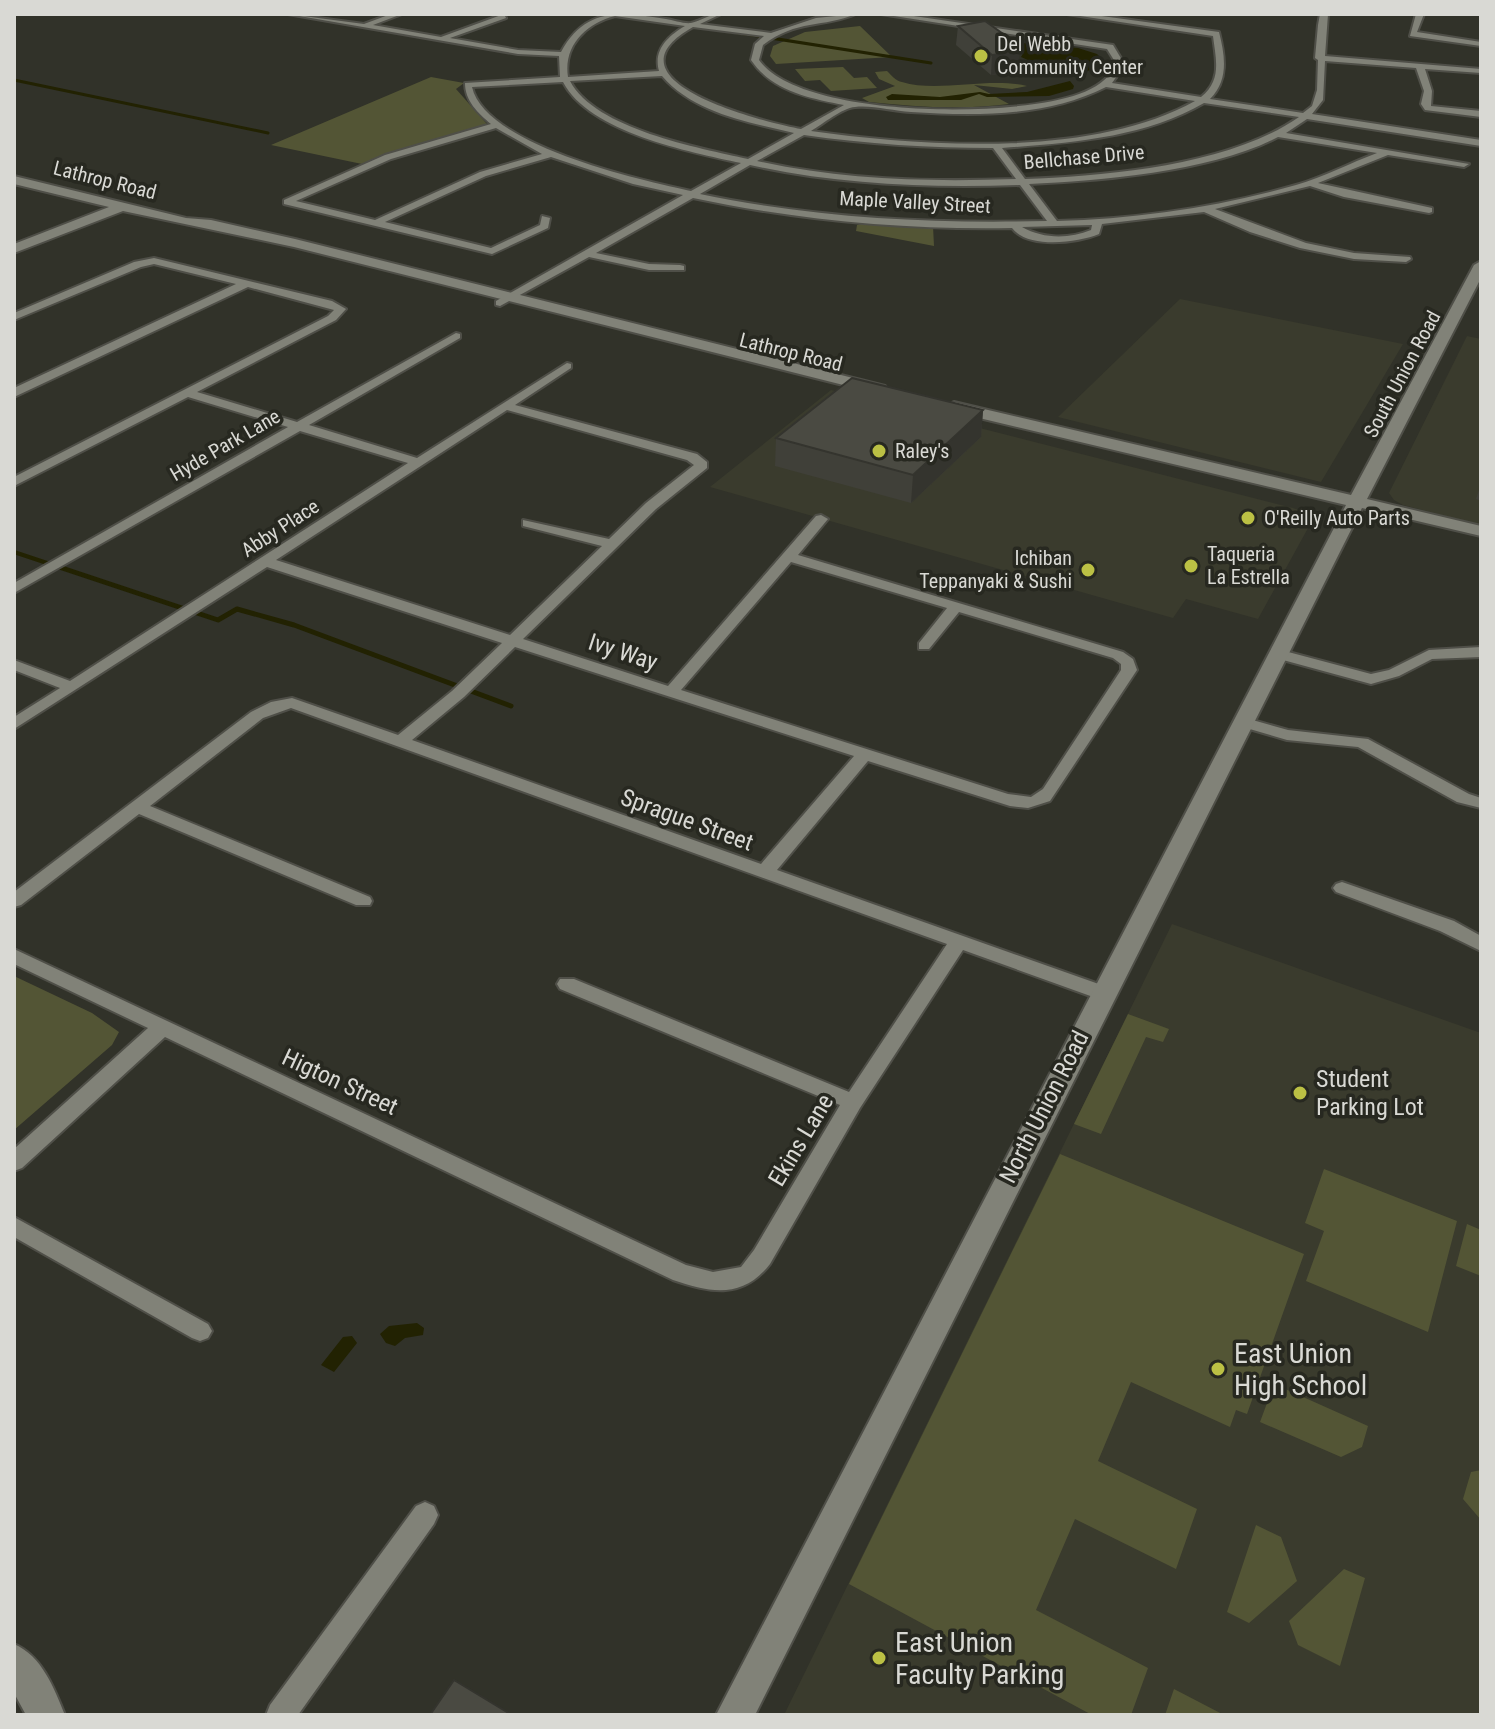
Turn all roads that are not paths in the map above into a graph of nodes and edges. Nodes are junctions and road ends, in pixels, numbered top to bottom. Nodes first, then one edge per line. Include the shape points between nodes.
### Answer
1 (292, 14) edge
2 (398, 14) edge
3 (611, 14) edge
4 (717, 14) edge
5 (852, 14) edge
6 (885, 14) edge
7 (1071, 14) edge
8 (1324, 14) edge
9 (1420, 14) edge
10 (503, 16) dead end
11 (690, 25) junction
12 (363, 26) junction
13 (772, 35) junction
14 (441, 40) junction
15 (1481, 44) edge
16 (564, 54) junction
17 (1319, 58) junction
18 (1419, 64) junction
19 (1481, 71) edge
20 (664, 73) junction
21 (566, 80) junction
22 (1109, 83) junction
23 (1205, 98) junction
24 (852, 104) junction
25 (1307, 113) junction
26 (1481, 114) edge
27 (498, 125) junction
28 (803, 131) junction
29 (1275, 134) junction
30 (1481, 140) edge
31 (995, 145) junction
32 (1387, 152) junction
33 (551, 154) junction
34 (748, 163) junction
35 (1464, 164) dead end
36 (14, 180) edge
37 (1024, 181) junction
38 (1314, 185) junction
39 (692, 196) junction
40 (121, 207) junction
41 (1206, 209) junction
42 (1429, 210) dead end
43 (545, 218) dead end
44 (1094, 221) junction
45 (376, 223) junction
46 (1054, 223) junction
47 (1016, 225) junction
48 (14, 249) edge
49 (588, 254) junction
50 (1406, 259) dead end
51 (1481, 265) edge
52 (680, 268) dead end
53 (247, 283) junction
54 (506, 300) junction
55 (14, 317) edge
56 (456, 336) dead end
57 (567, 366) dead end
58 (14, 393) edge
59 (187, 393) junction
60 (891, 395) edge
61 (506, 406) junction
62 (937, 406) edge
63 (299, 426) junction
64 (418, 462) junction
65 (14, 482) edge
66 (1355, 506) junction
67 (821, 519) dead end
68 (528, 523) dead end
69 (1481, 531) edge
70 (1481, 542) edge
71 (612, 544) junction
72 (787, 556) junction
73 (264, 561) junction
74 (14, 589) edge
75 (955, 608) junction
76 (513, 641) junction
77 (924, 646) dead end
78 (1481, 652) edge
79 (1277, 654) junction
80 (14, 665) edge
81 (70, 686) junction
82 (670, 693) junction
83 (1242, 722) junction
84 (14, 724) edge
85 (400, 742) junction
86 (864, 755) junction
87 (1481, 803) edge
88 (138, 807) junction
89 (764, 873) junction
90 (1342, 888) dead end
91 (14, 901) edge
92 (363, 901) dead end
93 (959, 941) junction
94 (1481, 944) edge
95 (14, 956) edge
96 (567, 984) dead end
97 (1103, 993) junction
98 (163, 1027) junction
99 (853, 1102) junction
100 (14, 1162) edge
101 (14, 1226) edge
102 (645, 1255) joint
103 (200, 1331) dead end
104 (425, 1515) dead end
105 (14, 1663) edge
106 (46, 1715) edge
107 (280, 1715) edge
108 (735, 1715) edge

1 - 12 street
2 - 12 street
3 - 11 street
3 - 16 street via 580,32
4 - 11 street
5 - 13 street
6 - 22 street via 1110,47 1121,65
7 - 23 street via 1216,34 1220,79
8 - 17 street
9 - 15 street via 1413,34
10 - 14 street
11 - 13 street
11 - 20 street via 663,46 659,62
12 - 14 street
13 - 24 street via 756,49 762,71 791,88
14 - 16 street
16 - 21 street
17 - 18 street
17 - 25 street via 1324,88 1317,106
18 - 19 street
18 - 26 street via 1428,108
20 - 21 street
20 - 28 street via 711,107
21 - 27 street, Maple Valley Street via 468,85 480,110
21 - 34 street, Bellchase Drive via 580,98 625,126
22 - 23 street
22 - 24 street via 1068,100 1012,109 945,112
23 - 25 street
23 - 31 street via 1129,129
24 - 28 street
25 - 29 street, Bellchase Drive
25 - 30 street
27 - 33 street, Maple Valley Street
27 - 45 street via 388,157 287,202
28 - 31 street via 890,142
28 - 34 street
29 - 32 street
29 - 37 street, Bellchase Drive via 1225,154 1148,170
31 - 37 street
32 - 35 street
32 - 38 street, Maple Valley Street
33 - 39 street, Maple Valley Street via 625,181
33 - 45 street via 483,174
34 - 37 street, Bellchase Drive via 890,180
34 - 39 street
36 - 40 street, Lathrop Road
37 - 46 street
38 - 41 street, Maple Valley Street
38 - 42 street
39 - 47 street, Maple Valley Street via 806,214
39 - 49 street
40 - 48 street
40 - 54 street, Lathrop Road
41 - 44 street, Maple Valley Street
41 - 50 street via 1285,242
43 - 45 street via 545,226 497,251
44 - 46 street, Maple Valley Street
44 - 47 street via 1095,232 1070,239 1037,237
46 - 47 street, Maple Valley Street
49 - 52 street
49 - 54 street
51 - 66 street, South Union Road
53 - 55 street via 168,261 147,261
53 - 58 street
53 - 59 street via 341,309
54 - 60 street, Lathrop Road
56 - 63 street, Hyde Park Lane
57 - 61 street, Abby Place
59 - 63 street
59 - 65 street
61 - 64 street, Abby Place
61 - 71 street via 699,461 700,469
62 - 66 street
63 - 64 street
63 - 74 street, Hyde Park Lane
64 - 73 street, Abby Place
66 - 69 street
66 - 70 street
66 - 79 street, North Union Road
67 - 72 street
68 - 71 street
71 - 76 street
72 - 75 street
72 - 82 street
73 - 76 street, Ivy Way
73 - 81 street, Abby Place
75 - 77 street
75 - 86 street, Ivy Way via 1118,655 1129,670 1038,802 1004,799
76 - 82 street, Ivy Way
76 - 85 street
78 - 79 street via 1429,655 1371,679
79 - 83 street, North Union Road
80 - 81 street
81 - 84 street, Abby Place
82 - 86 street, Ivy Way
83 - 87 street via 1287,735 1362,742
83 - 97 street, North Union Road
85 - 88 street, Sprague Street via 309,707 277,705
85 - 89 street, Sprague Street
86 - 89 street
88 - 91 street
88 - 92 street
89 - 93 street, Sprague Street
90 - 94 street
93 - 97 street, Sprague Street
93 - 99 street, Ekins Lane
95 - 98 street, Higton Street
96 - 99 street
97 - 108 street, North Union Road
98 - 100 street
98 - 102 street, Higton Street
99 - 102 street, Ekins Lane via 748,1275 713,1282
101 - 103 street
104 - 107 street
105 - 106 street

